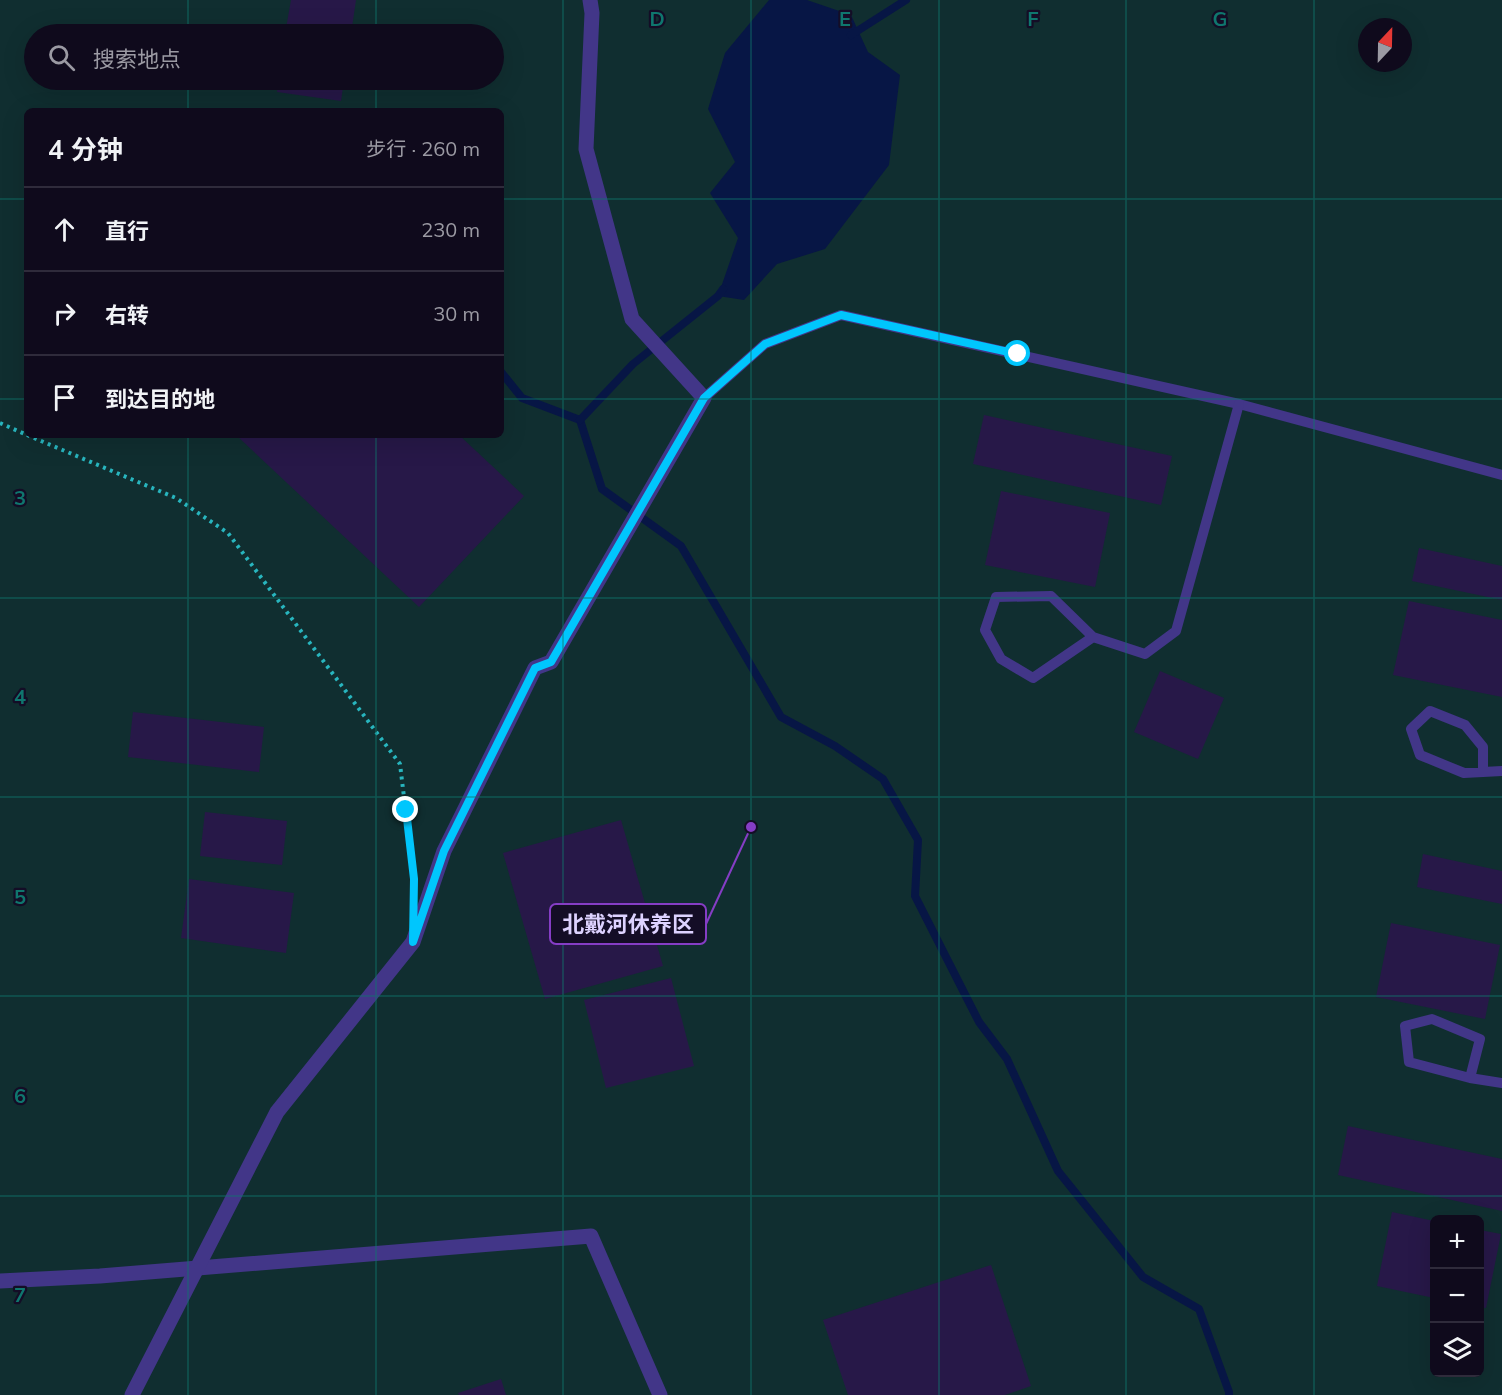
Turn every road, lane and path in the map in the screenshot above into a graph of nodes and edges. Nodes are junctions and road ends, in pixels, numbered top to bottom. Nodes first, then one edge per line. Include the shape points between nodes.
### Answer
1 (590, 0) edge
2 (704, 398) junction
3 (1239, 404) junction
4 (0, 423) edge
5 (24, 434) edge
6 (34, 438) edge
7 (1502, 475) edge
8 (1093, 638) junction
9 (1502, 771) edge
10 (1484, 772) junction
11 (414, 879) dead end
12 (1470, 1078) junction
13 (1502, 1083) edge
14 (197, 1269) junction
15 (0, 1281) edge
16 (132, 1395) edge
17 (660, 1395) edge

1 - 2 street via 586,148 632,319
2 - 3 lane via 765,344 841,315
2 - 14 street via 551,662 535,668 444,851 413,942 277,1112
3 - 7 lane
3 - 8 lane via 1176,631 1145,654
4 - 5 path
6 - 11 path via 176,498 228,533 400,764
8 - 8 lane via 1051,596 996,597 985,630 1001,659 1033,678
9 - 10 lane
10 - 10 lane via 1464,772 1420,755 1411,729 1430,711 1465,725 1483,747
12 - 12 lane via 1409,1062 1405,1026 1432,1019 1480,1039
12 - 13 lane
14 - 15 street
14 - 16 street
14 - 17 street via 591,1236

